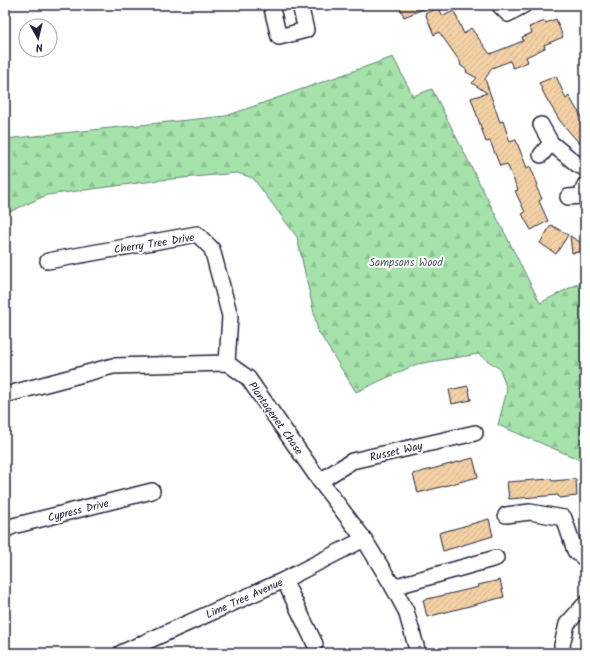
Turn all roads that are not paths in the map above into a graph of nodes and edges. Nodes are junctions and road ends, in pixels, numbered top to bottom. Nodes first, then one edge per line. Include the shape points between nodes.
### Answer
1 (271, 5) edge
2 (300, 5) edge
3 (524, 5) edge
4 (505, 15) edge
5 (541, 125) dead end
6 (585, 168) edge
7 (48, 261) dead end
8 (227, 363) junction
9 (5, 395) edge
10 (475, 433) dead end
11 (320, 480) junction
12 (152, 491) dead end
13 (506, 515) dead end
14 (5, 530) edge
15 (364, 539) junction
16 (496, 558) dead end
17 (585, 558) edge
18 (284, 580) junction
19 (393, 587) junction
20 (585, 604) edge
21 (315, 644) dead end
22 (141, 648) edge
23 (121, 653) edge
24 (418, 653) edge
25 (564, 653) edge

1 - 2 street via 279,37 306,30
3 - 4 street
5 - 6 street via 546,149
7 - 8 street, Cherry Tree Drive via 197,234 212,249 230,316
8 - 9 street via 112,366
8 - 11 street, Plantagenet Chase via 248,378
10 - 11 street, Russet Way via 352,461
11 - 15 street, Plantagenet Chase
12 - 14 street, Cypress Drive
13 - 17 street via 530,512 564,518 575,551
15 - 18 street, Lime Tree Avenue
15 - 19 street, Plantagenet Chase
16 - 19 street
18 - 21 street
18 - 22 street, Lime Tree Avenue
19 - 24 street, Plantagenet Chase via 406,611
20 - 25 street via 567,624 562,645
22 - 23 street, Lime Tree Avenue

